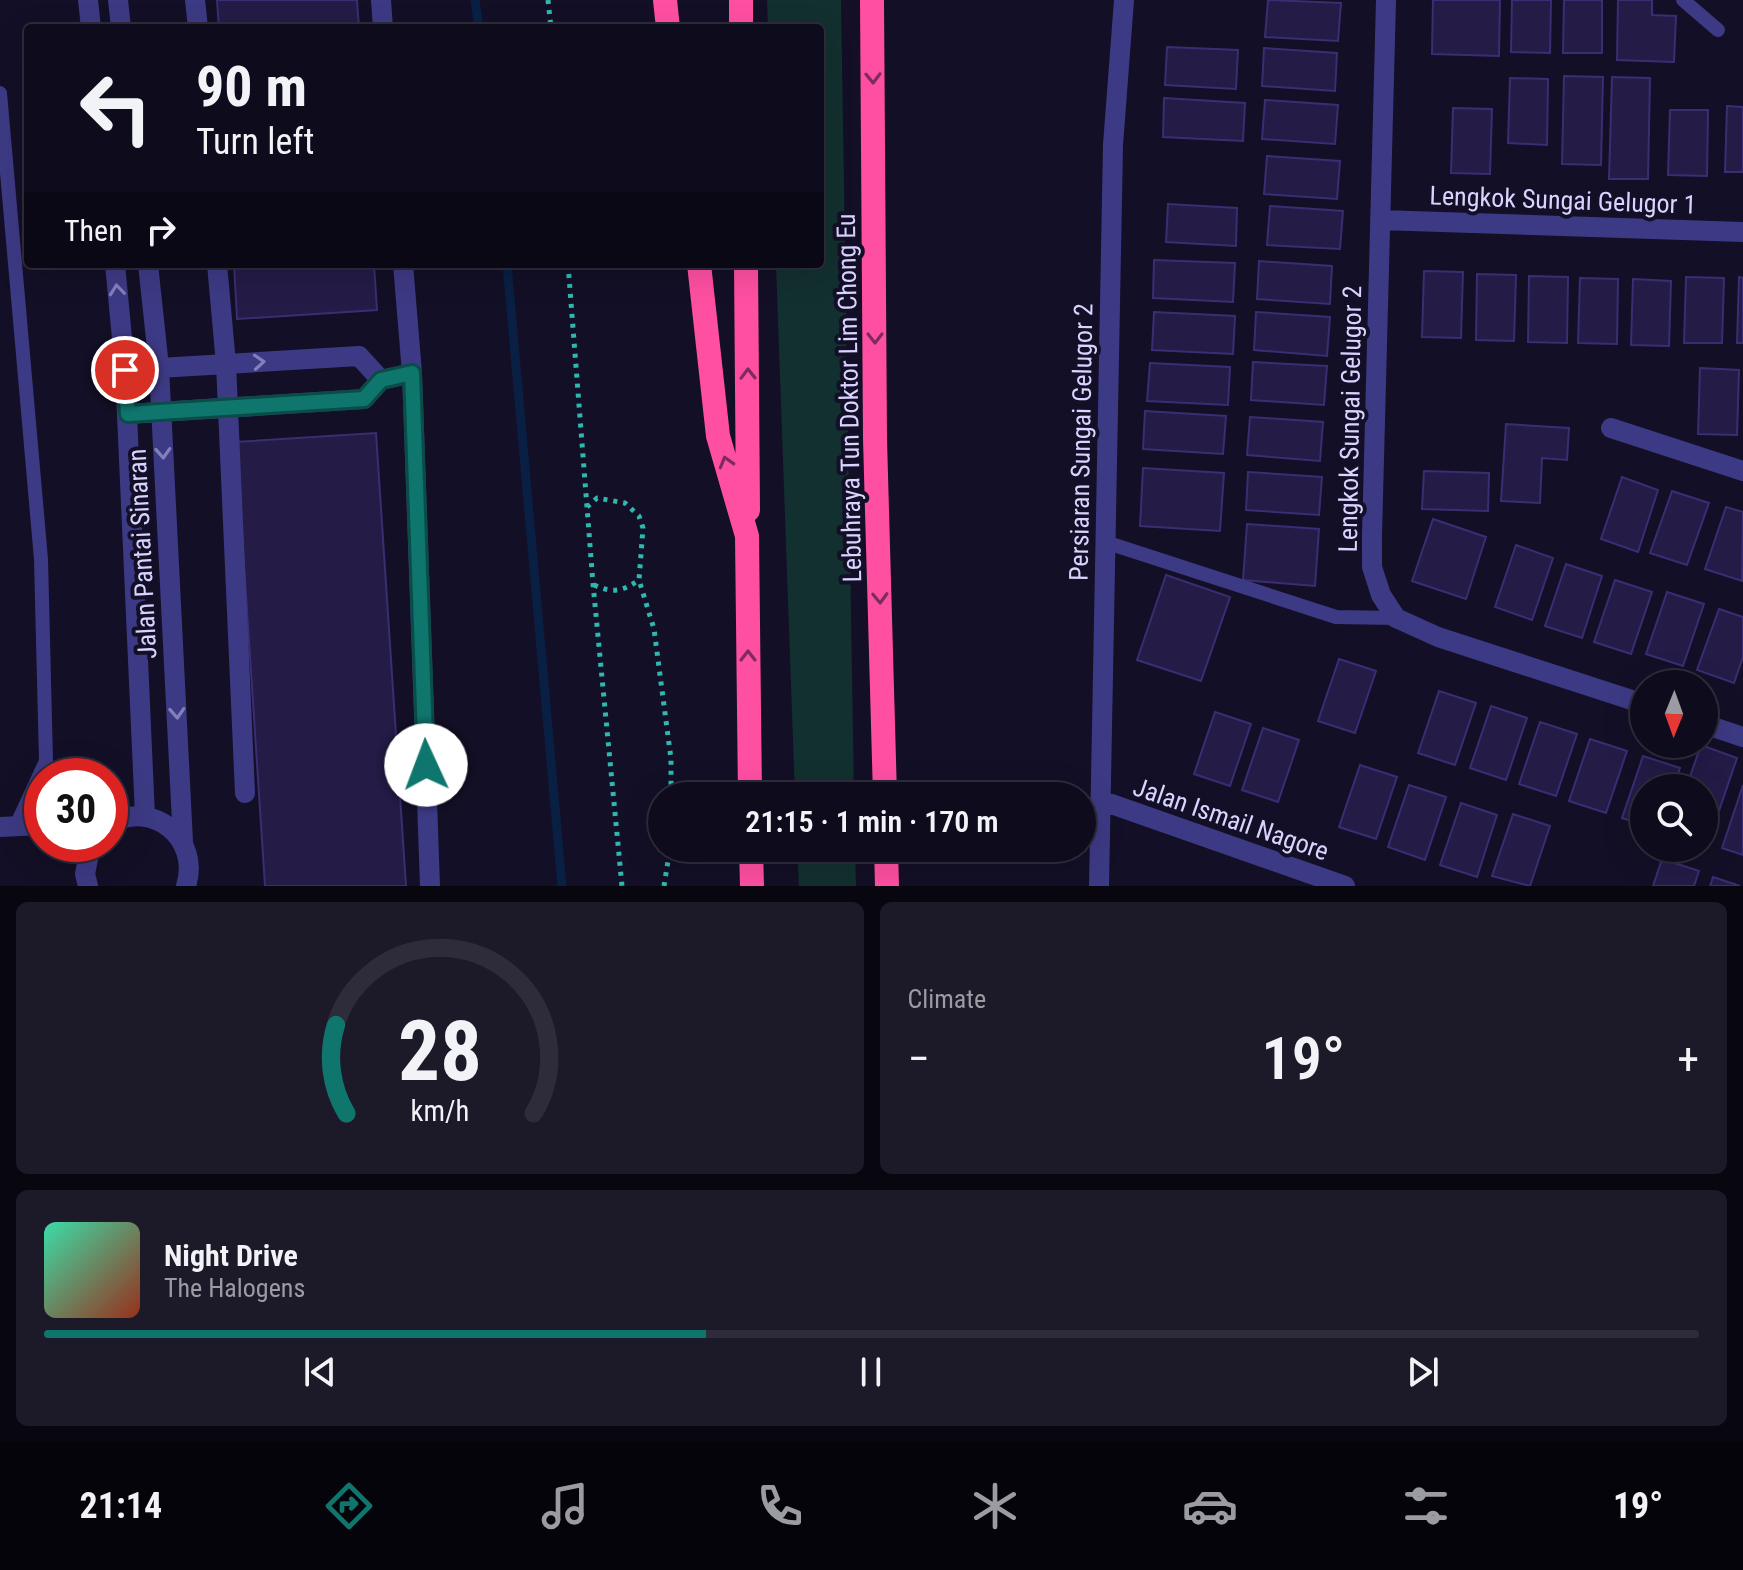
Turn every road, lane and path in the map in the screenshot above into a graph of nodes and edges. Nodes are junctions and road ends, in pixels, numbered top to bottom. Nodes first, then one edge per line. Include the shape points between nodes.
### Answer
1 (88, 0) edge
2 (118, 0) edge
3 (195, 0) edge
4 (381, 0) edge
5 (548, 0) edge
6 (665, 0) edge
7 (741, 0) edge
8 (872, 0) edge
9 (1124, 0) edge
10 (1386, 0) edge
11 (1683, 0) edge
12 (91, 24) edge
13 (121, 24) edge
14 (198, 24) edge
15 (383, 24) edge
16 (551, 24) edge
17 (668, 24) edge
18 (741, 24) edge
19 (1718, 30) dead end
20 (0, 93) edge
21 (1380, 220) junction
22 (1743, 232) edge
23 (115, 268) edge
24 (148, 268) edge
25 (217, 268) edge
26 (403, 268) edge
27 (568, 268) edge
28 (699, 268) edge
29 (746, 268) edge
30 (226, 364) junction
31 (159, 367) junction
32 (125, 370) junction
33 (412, 373) junction
34 (381, 380) junction
35 (228, 407) junction
36 (161, 412) junction
37 (128, 414) junction
38 (1611, 428) dead end
39 (1743, 471) edge
40 (587, 507) junction
41 (747, 536) junction
42 (1105, 542) junction
43 (639, 580) junction
44 (593, 584) junction
45 (1396, 618) junction
46 (1630, 699) edge
47 (1718, 729) edge
48 (1743, 737) edge
49 (671, 782) edge
50 (750, 782) edge
51 (885, 782) edge
52 (245, 793) dead end
53 (1100, 800) junction
54 (128, 816) edge
55 (145, 816) junction
56 (8, 827) edge
57 (183, 842) junction
58 (85, 862) edge
59 (668, 862) edge
60 (751, 862) edge
61 (886, 862) edge
62 (88, 886) edge
63 (186, 886) edge
64 (430, 886) edge
65 (622, 886) edge
66 (664, 886) edge
67 (752, 886) edge
68 (887, 886) edge
69 (1099, 886) edge
70 (1345, 886) edge

1 - 12 street
2 - 13 street
3 - 14 street
4 - 15 street
5 - 16 path
6 - 17 highway
7 - 18 highway
8 -> 51 highway, Lebuhraya Tun Doktor Lim Chong Eu via 875,439
9 - 42 street, Persiaran Sungai Gelugor 2 via 1113,145
10 - 21 street, Lengkok Sungai Gelugor 2
11 - 19 lane
20 - 56 lane via 41,559 46,761
21 - 22 street, Lengkok Sungai Gelugor 1
21 - 45 street, Lengkok Sungai Gelugor 2 via 1372,567
32 -> 23 street, Jalan Pantai Sinaran
24 - 31 street, Jalan Pantai Sinaran
25 - 30 street
26 - 33 street
27 - 40 path
41 -> 28 highway via 718,436
41 -> 29 highway
30 - 31 street
30 -> 34 street via 359,356
30 - 35 street
31 - 32 street
31 - 36 street, Jalan Pantai Sinaran
32 - 37 street, Jalan Pantai Sinaran
33 - 34 street
33 - 64 street
34 - 35 street via 364,399
35 - 36 street
35 - 52 street
36 - 37 street
36 -> 57 street, Jalan Pantai Sinaran
37 - 55 street, Jalan Pantai Sinaran
38 - 39 street
40 - 43 path via 597,498 612,498 639,516
40 - 44 path
50 -> 41 highway
42 - 45 lane via 1336,617
42 - 53 street, Persiaran Sungai Gelugor 2
43 - 44 path via 609,592
43 - 49 path via 654,629
44 - 65 path
45 - 46 street via 1438,637
47 - 48 street
53 - 69 street, Persiaran Sungai Gelugor 2
53 - 70 street, Jalan Ismail Nagore
54 - 55 street
55 - 57 street via 160,820
57 - 63 street, Jalan Pantai Sinaran via 190,869
58 - 62 street
59 - 66 path
60 - 67 highway
61 - 68 highway

